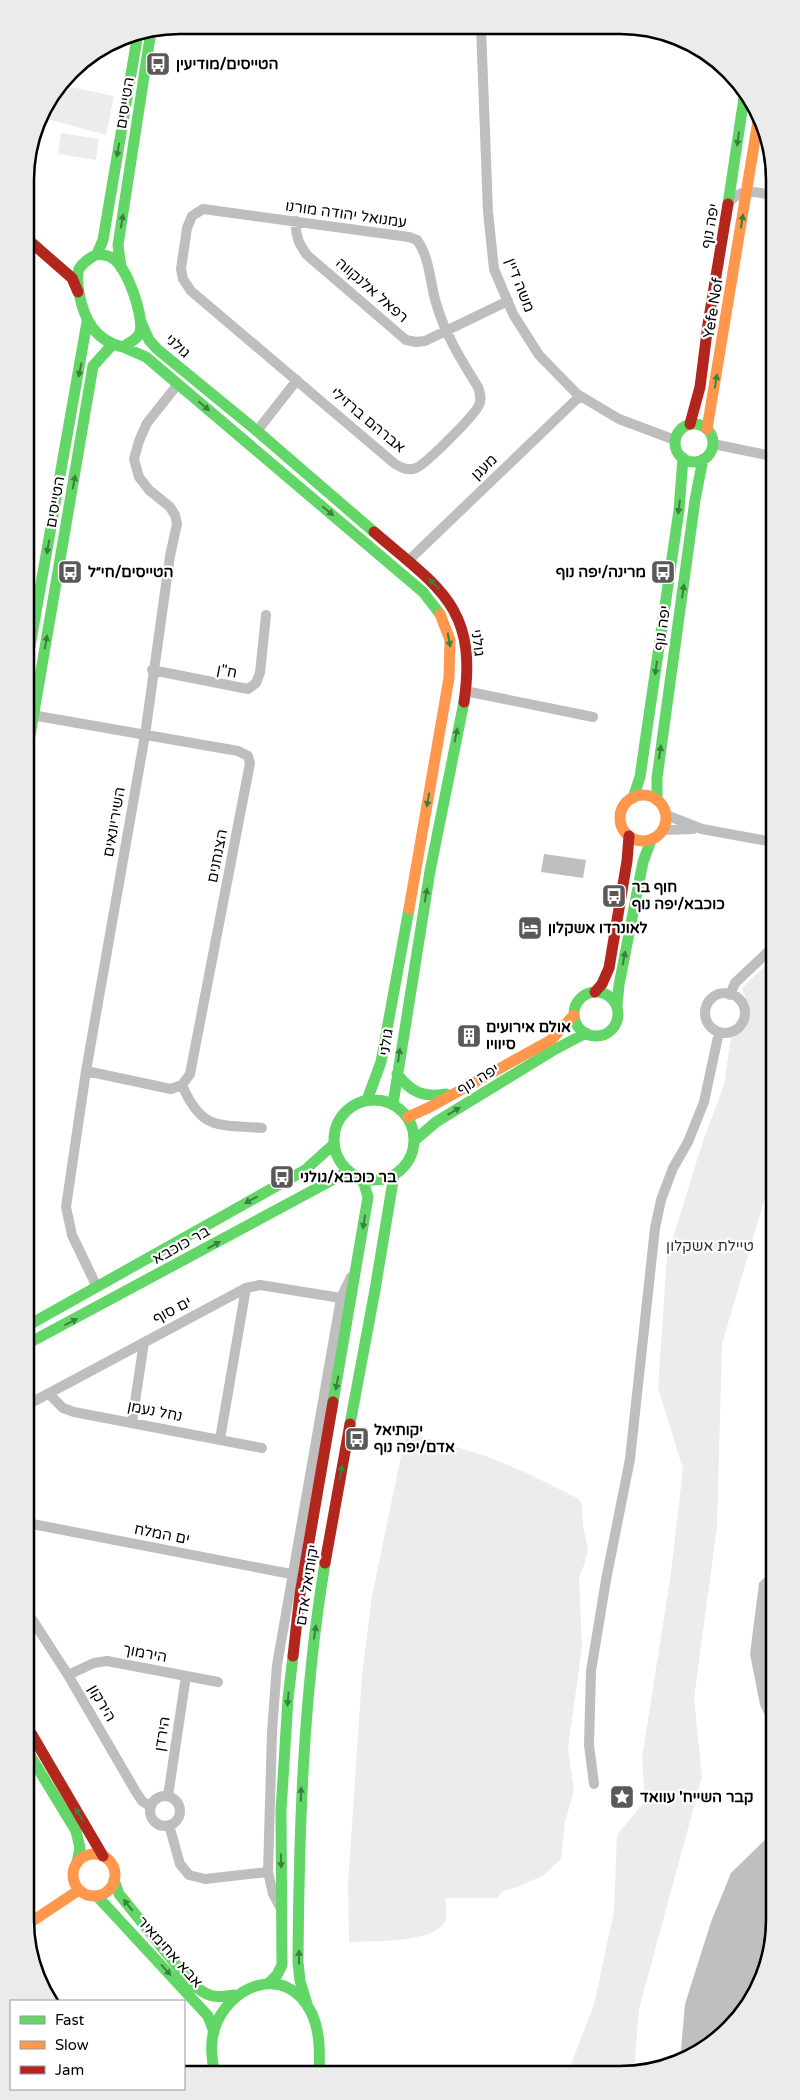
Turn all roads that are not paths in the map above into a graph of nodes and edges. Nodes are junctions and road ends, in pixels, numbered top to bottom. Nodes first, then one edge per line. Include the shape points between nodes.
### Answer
1 (480, 34) edge
2 (150, 37) edge
3 (137, 41) edge
4 (743, 102) edge
5 (757, 129) edge
6 (747, 191) junction
7 (766, 194) edge
8 (729, 202) junction
9 (192, 216) joint
10 (296, 221) junction
11 (34, 244) edge
12 (42, 252) junction
13 (97, 254) junction
14 (84, 262) junction
15 (121, 269) junction
16 (79, 294) junction
17 (508, 301) junction
18 (88, 322) junction
19 (141, 322) junction
20 (445, 330) junction
21 (118, 346) junction
22 (297, 380) junction
23 (178, 384) junction
24 (481, 396) joint
25 (580, 396) junction
26 (690, 424) junction
27 (708, 429) junction
28 (257, 431) junction
29 (675, 440) junction
30 (713, 444) junction
31 (766, 455) edge
32 (683, 458) junction
33 (703, 460) junction
34 (409, 560) junction
35 (266, 615) dead end
36 (34, 624) edge
37 (152, 670) junction
38 (465, 691) junction
39 (34, 692) edge
40 (34, 715) edge
41 (593, 716) dead end
42 (145, 735) junction
43 (632, 798) junction
44 (657, 800) junction
45 (666, 815) junction
46 (702, 829) junction
47 (663, 830) junction
48 (629, 836) junction
49 (651, 840) junction
50 (766, 841) edge
51 (766, 953) edge
52 (595, 992) junction
53 (730, 994) junction
54 (617, 1006) junction
55 (574, 1015) junction
56 (719, 1032) junction
57 (586, 1033) junction
58 (86, 1071) junction
59 (397, 1074) junction
60 (182, 1085) junction
61 (465, 1087) junction
62 (367, 1100) junction
63 (393, 1104) junction
64 (408, 1117) junction
65 (262, 1128) dead end
66 (415, 1140) junction
67 (334, 1144) junction
68 (353, 1174) junction
69 (394, 1175) junction
70 (358, 1262) junction
71 (97, 1287) junction
72 (246, 1288) junction
73 (341, 1298) junction
74 (34, 1322) edge
75 (34, 1340) edge
76 (144, 1342) junction
77 (48, 1394) junction
78 (34, 1401) edge
79 (132, 1422) junction
80 (220, 1439) junction
81 (262, 1448) dead end
82 (34, 1524) edge
83 (291, 1574) junction
84 (34, 1622) edge
85 (68, 1675) junction
86 (186, 1676) junction
87 (218, 1682) dead end
88 (34, 1738) edge
89 (34, 1762) edge
90 (594, 1784) dead end
91 (168, 1796) junction
92 (151, 1807) junction
93 (169, 1825) junction
94 (103, 1856) junction
95 (77, 1863) junction
96 (268, 1872) junction
97 (114, 1880) junction
98 (79, 1890) junction
99 (97, 1896) junction
100 (282, 1910) junction
101 (34, 1920) edge
102 (269, 1983) junction
103 (234, 1996) junction
104 (307, 2004) junction
105 (214, 2032) junction
106 (213, 2066) edge
107 (319, 2066) edge

1 - 17 street, משה דיין via 489,222 494,269
15 -> 2 main road, הטייסים via 118,245
3 -> 13 main road, הטייסים via 103,240
4 -> 8 main road, יפה נוף
5 - 6 main road
6 - 7 street
6 - 8 street
27 -> 6 main road, Yefe Nof
8 - 26 main road, יפה נוף via 698,404
9 - 10 street, עמנואל יהודה מורנו via 210,210
9 - 22 street, אברהם ברזילי via 181,269 183,279 191,291
10 - 20 street, רפאל אלנקווה via 298,243 307,255 406,340 424,341
10 - 20 street, עמנואל יהודה מורנו via 418,240
11 - 12 main road
12 - 14 main road via 62,262
12 - 16 main road via 72,278
13 - 14 main road
13 - 15 main road via 114,259
14 - 16 main road via 78,273
15 - 19 main road, גולני via 134,296
16 - 18 main road
17 - 20 street, רפאל אלנקווה
17 - 25 street, משה דיין via 539,355
18 - 21 main road, גולני via 93,330
18 -> 36 main road, הטייסים
19 - 21 main road, הטייסים via 140,333 133,341
19 - 28 main road, גולני via 157,349
20 - 24 street, עמנואל יהודה מורנו
21 - 23 main road, גולני via 146,357
39 -> 21 main road, הטייסים via 92,366 101,355
22 - 24 street, אברהם ברזילי via 395,464 405,469 424,463 479,405
22 - 28 street
23 - 37 street, השיריונאים via 147,423 134,459 138,476 170,507 177,524
23 -> 62 main road, גולני via 423,592 446,625 451,661 439,738 381,1062
25 - 29 street, משה דיין via 619,419
25 - 34 street, מעגן
26 - 27 main road
26 - 29 main road, יפה נוף via 680,430
27 - 30 main road
28 - 34 main road, גולני
29 - 32 main road, יפה נוף via 676,450
30 - 31 street
30 - 33 main road, יפה נוף
32 - 33 main road via 693,462
32 -> 43 main road, יפה נוף via 679,510 640,776
44 -> 33 main road, יפה נוף via 657,778
38 -> 34 main road, גולני via 467,654 458,616 444,594
35 - 37 street, ח"ן via 260,673 256,683 248,689
37 - 42 street, השיריונאים
38 - 41 street
59 -> 38 main road, גולני via 407,998
40 - 42 street, הצנחנים
42 - 58 street, השיריונאים
42 - 60 street, הצנחנים via 238,750 248,756 250,763 190,1074
43 - 44 main road via 645,795
43 - 48 main road via 624,805 620,816 622,827
44 - 45 main road
45 - 46 street
45 - 47 main road
46 - 47 street
46 - 50 street
47 - 49 main road
48 - 49 main road via 636,840
48 - 52 main road via 609,968
54 -> 49 main road via 643,862
51 - 53 street via 735,983
52 - 54 main road via 606,994
52 - 55 main road via 582,996
53 - 56 street via 716,996 707,1006 706,1018
53 - 56 street via 743,1005 744,1018 738,1028
54 - 57 main road via 616,1022 609,1032 598,1036
55 - 57 main road via 575,1022
55 - 61 main road, יפה נוף via 551,1040
56 - 90 street via 704,1102 688,1142 673,1168 654,1228 630,1459 591,1671 589,1746
66 -> 57 main road, יפה נוף via 436,1122
58 - 60 street via 171,1088
58 - 71 street, השיריונאים via 66,1207 72,1235
59 - 61 main road via 409,1089 425,1097
59 - 63 main road, גולני
60 - 65 street via 201,1117 216,1124
61 - 64 main road, יפה נוף
62 - 63 main road
62 - 67 main road via 356,1104 342,1116 336,1126
63 - 64 main road
64 - 66 main road
66 - 69 main road via 410,1158
67 - 68 main road via 340,1161
67 -> 71 main road, בר כוכבא via 305,1170
68 - 69 main road via 380,1180
68 -> 70 main road, יקותיאל אדם via 364,1184 368,1197
75 -> 68 main road, בר כוכבא
104 -> 69 main road, יקותיאל אדם via 298,1962 305,1717 326,1557
70 - 73 street
70 -> 100 main road, יקותיאל אדם via 300,1594 288,1699 281,1811
71 - 74 main road, בר כוכבא
72 - 73 street, ים סוף via 260,1284
72 - 76 street, ים סוף
72 - 80 street
73 - 83 street
76 - 77 street, ים סוף
76 - 79 street
77 - 78 street, ים סוף
77 - 79 street, נחל נעמן via 63,1408
79 - 80 street, נחל נעמן
80 - 81 street, נחל נעמן
82 - 83 street, ים המלח
83 - 96 street via 276,1665
84 - 85 street, הירקון
85 - 86 street, הירמוך via 94,1663 107,1662
85 - 92 street, הירקון via 136,1792
86 - 87 street, הירמוך
86 - 91 street, הירדן
94 -> 88 main road
89 - 95 main road via 76,1831 80,1848
91 - 92 street via 159,1797
91 - 93 street via 179,1808 178,1816
92 - 93 street via 153,1819
93 - 96 street via 180,1864 189,1876 205,1879
94 - 95 main road via 89,1855
94 - 97 main road via 112,1864
95 - 98 main road via 73,1878
96 - 100 street
97 - 99 main road via 109,1890
103 -> 97 main road, אבא אחימאיר via 218,1998 202,1992 190,1982 126,1903
98 - 99 main road via 86,1895
98 - 101 main road
99 -> 105 main road, אבא אחימאיר via 208,2016
100 - 102 main road, יקותיאל אדם via 282,1965
102 - 103 main road via 251,1986
102 - 104 main road via 295,1991
103 - 105 main road
104 - 107 main road, יקותיאל אדם via 316,2028
105 - 106 main road via 211,2046

